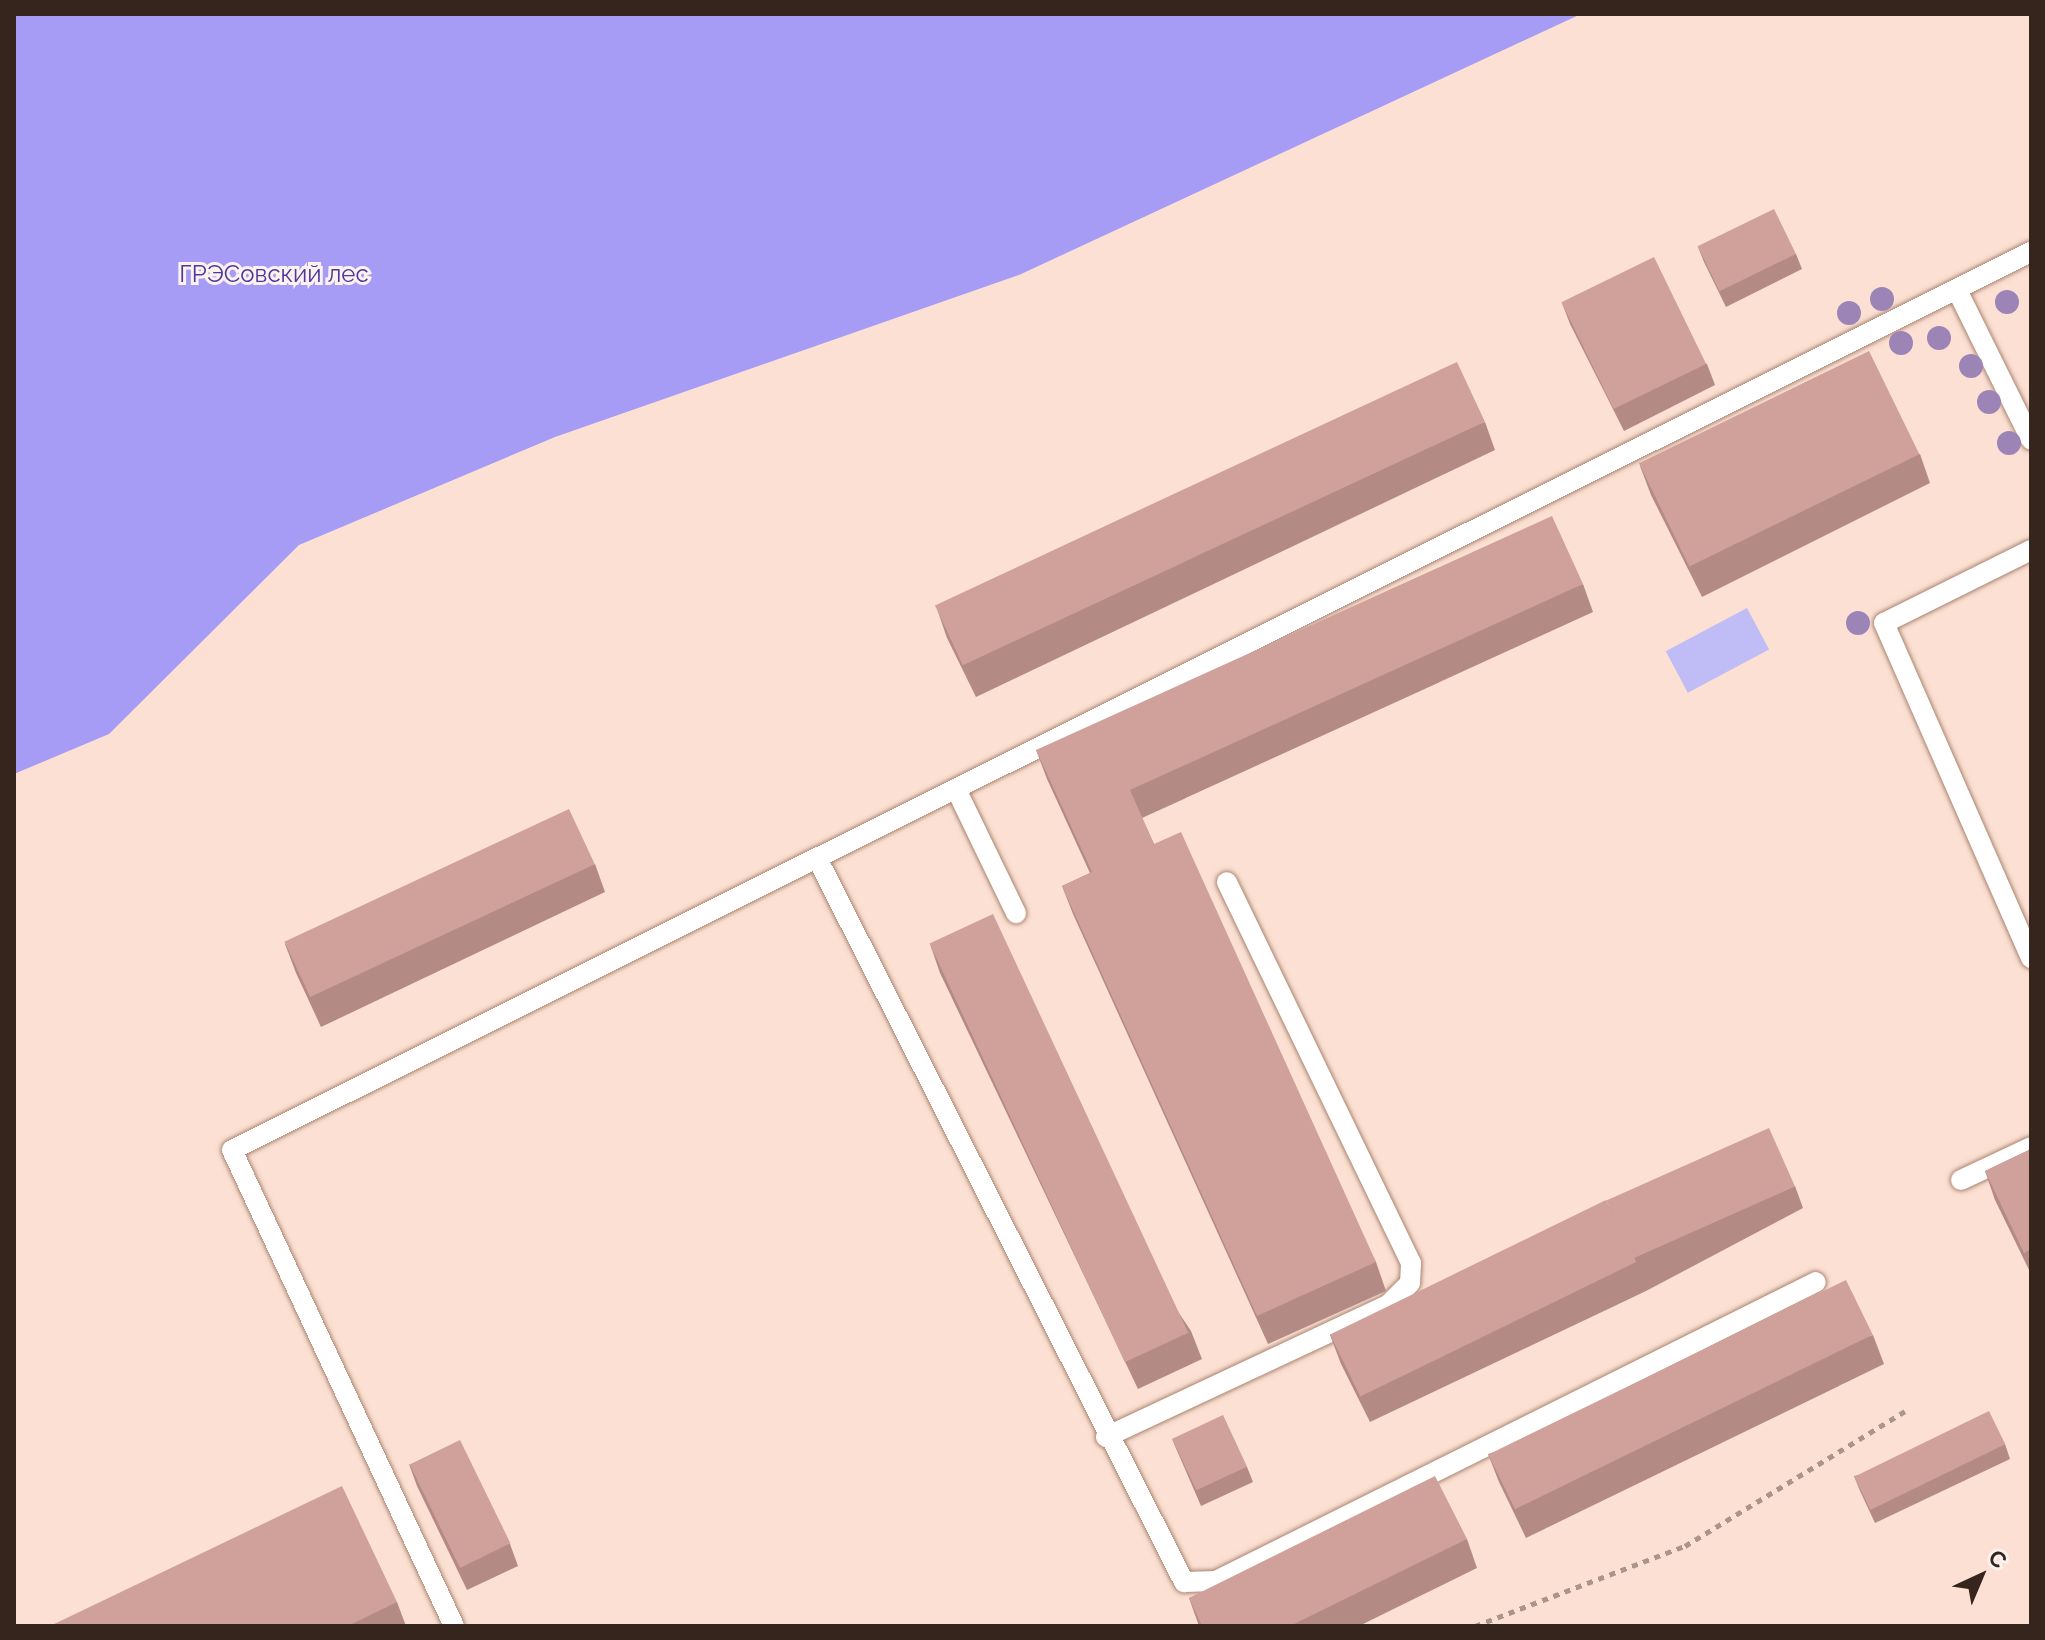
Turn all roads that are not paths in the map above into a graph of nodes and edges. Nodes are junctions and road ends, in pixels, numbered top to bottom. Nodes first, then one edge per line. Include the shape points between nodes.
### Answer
1 (2031, 252) edge
2 (1957, 290) junction
3 (2031, 440) edge
4 (2031, 550) edge
5 (956, 789) junction
6 (817, 858) junction
7 (1227, 882) dead end
8 (1016, 913) dead end
9 (2031, 958) edge
10 (2031, 1147) edge
11 (1961, 1180) dead end
12 (1816, 1282) dead end
13 (1106, 1437) junction
14 (454, 1626) edge

1 - 2 lane
2 - 3 lane
2 - 5 lane
4 - 9 lane via 1884,623
5 - 6 lane
5 - 8 lane
6 - 13 lane
6 - 14 lane via 232,1150
7 - 13 lane via 1411,1263 1410,1283 1388,1305
10 - 11 lane
12 - 13 lane via 1216,1581 1184,1582 1172,1568

